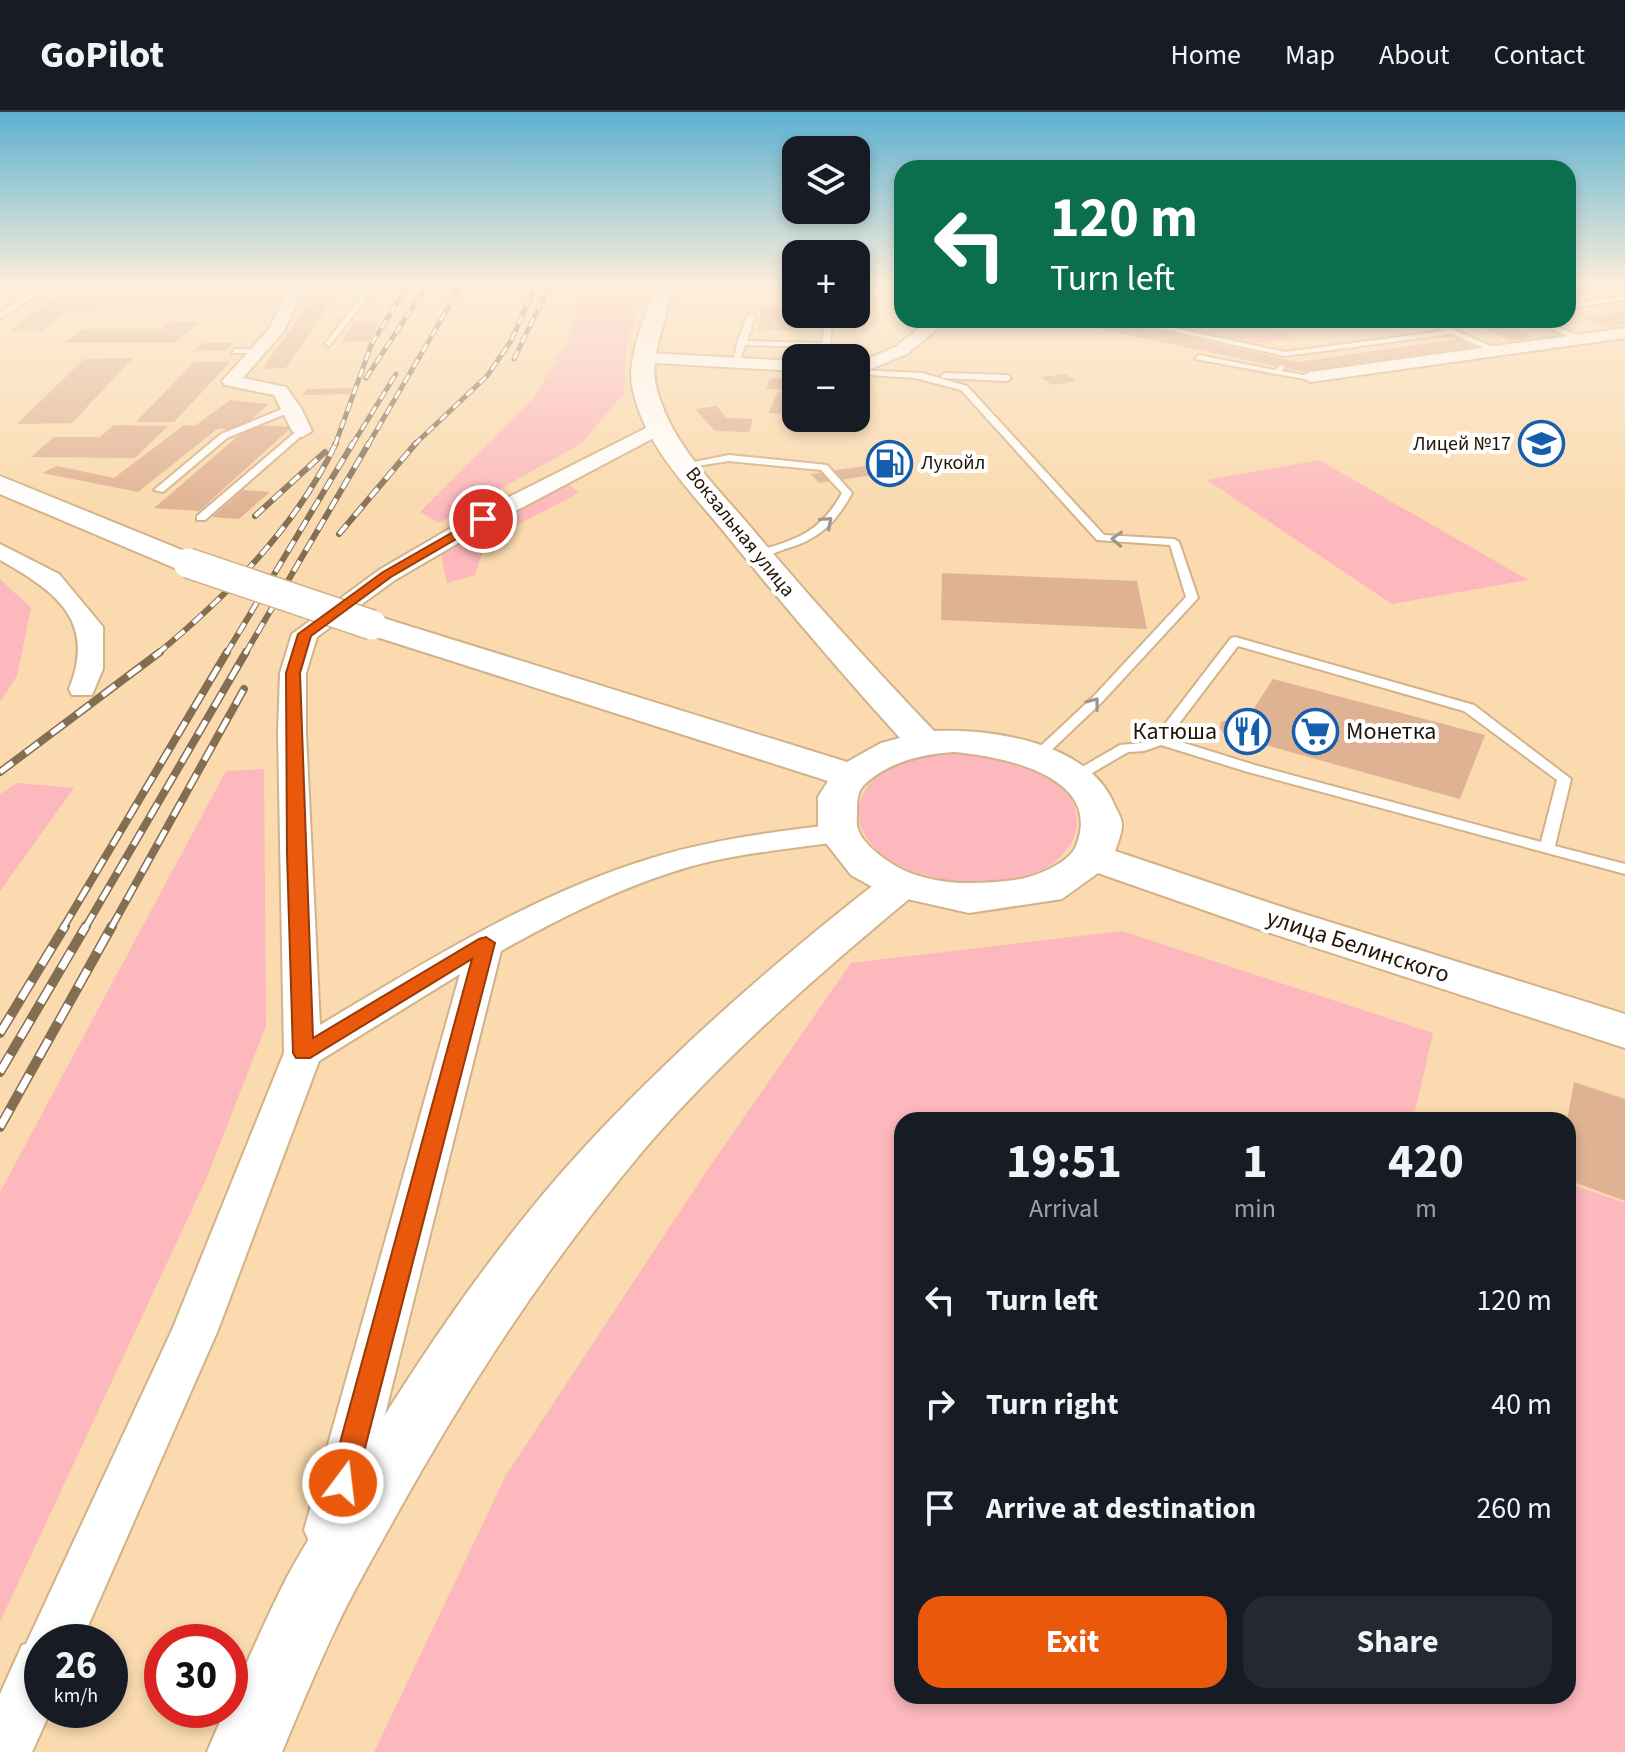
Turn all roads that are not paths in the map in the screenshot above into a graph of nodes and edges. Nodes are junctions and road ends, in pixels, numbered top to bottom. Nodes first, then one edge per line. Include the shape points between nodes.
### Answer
1 (248, 361) edge
2 (645, 361) edge
3 (722, 361) edge
4 (736, 361) joint
5 (1247, 361) edge
6 (1273, 361) edge
7 (1296, 361) edge
8 (1423, 361) edge
9 (1282, 363) junction
10 (782, 365) edge
11 (870, 372) edge
12 (913, 375) junction
13 (1310, 377) joint
14 (1007, 378) dead end
15 (292, 408) junction
16 (658, 428) junction
17 (302, 431) joint
18 (684, 465) junction
19 (0, 484) edge
20 (159, 490) dead end
21 (201, 518) dead end
22 (0, 551) edge
23 (758, 554) junction
24 (82, 689) dead end
25 (1160, 740) junction
26 (925, 743) junction
27 (1037, 756) junction
28 (851, 776) junction
29 (1075, 777) junction
30 (838, 833) junction
31 (1547, 848) junction
32 (1093, 857) junction
33 (1625, 869) edge
34 (900, 885) junction
35 (486, 943) junction
36 (1625, 1031) edge
37 (303, 1053) junction
38 (311, 1603) junction
39 (61, 1624) edge
40 (24, 1705) edge
41 (3, 1752) edge
42 (244, 1752) edge

1 - 15 street via 231,381 280,391
2 - 16 main road, Вокзальная улица via 643,383
3 - 4 street
4 - 10 street
5 - 9 lane
6 - 9 lane
7 - 9 lane
8 - 13 street
9 - 13 lane
11 - 12 lane
12 - 14 lane
27 -> 12 lane via 1081,719 1192,598 1174,542 1101,538 964,388
15 - 17 street
15 - 20 lane via 224,436
16 - 18 main road, Вокзальная улица
16 - 37 street via 387,575 305,634 293,673 292,733
17 - 21 lane
18 - 23 main road, Вокзальная улица
23 -> 18 lane via 806,539 835,518 847,493 824,467 729,458
19 - 28 main road, bridge via 188,563
22 - 24 street via 51,579 90,627 90,669
23 - 26 main road, Вокзальная улица via 831,643
25 - 29 lane via 1125,748
25 - 31 lane
25 - 31 lane via 1235,641 1469,708 1564,779
26 - 27 main road via 998,745
26 - 28 main road via 894,751
27 - 29 main road
28 - 30 main road via 837,797
29 - 32 main road via 1091,794 1103,824
30 - 34 main road via 866,866
30 - 35 street via 729,848 660,866 589,892
31 - 33 lane
32 - 34 main road via 1047,890 1027,895 969,899
32 - 36 main road, улица Белинского
34 - 38 main road via 818,951 697,1064 626,1136 537,1242 466,1340
35 - 37 street
35 - 38 street
37 - 39 street via 195,1330
38 - 42 main road
40 - 41 street

